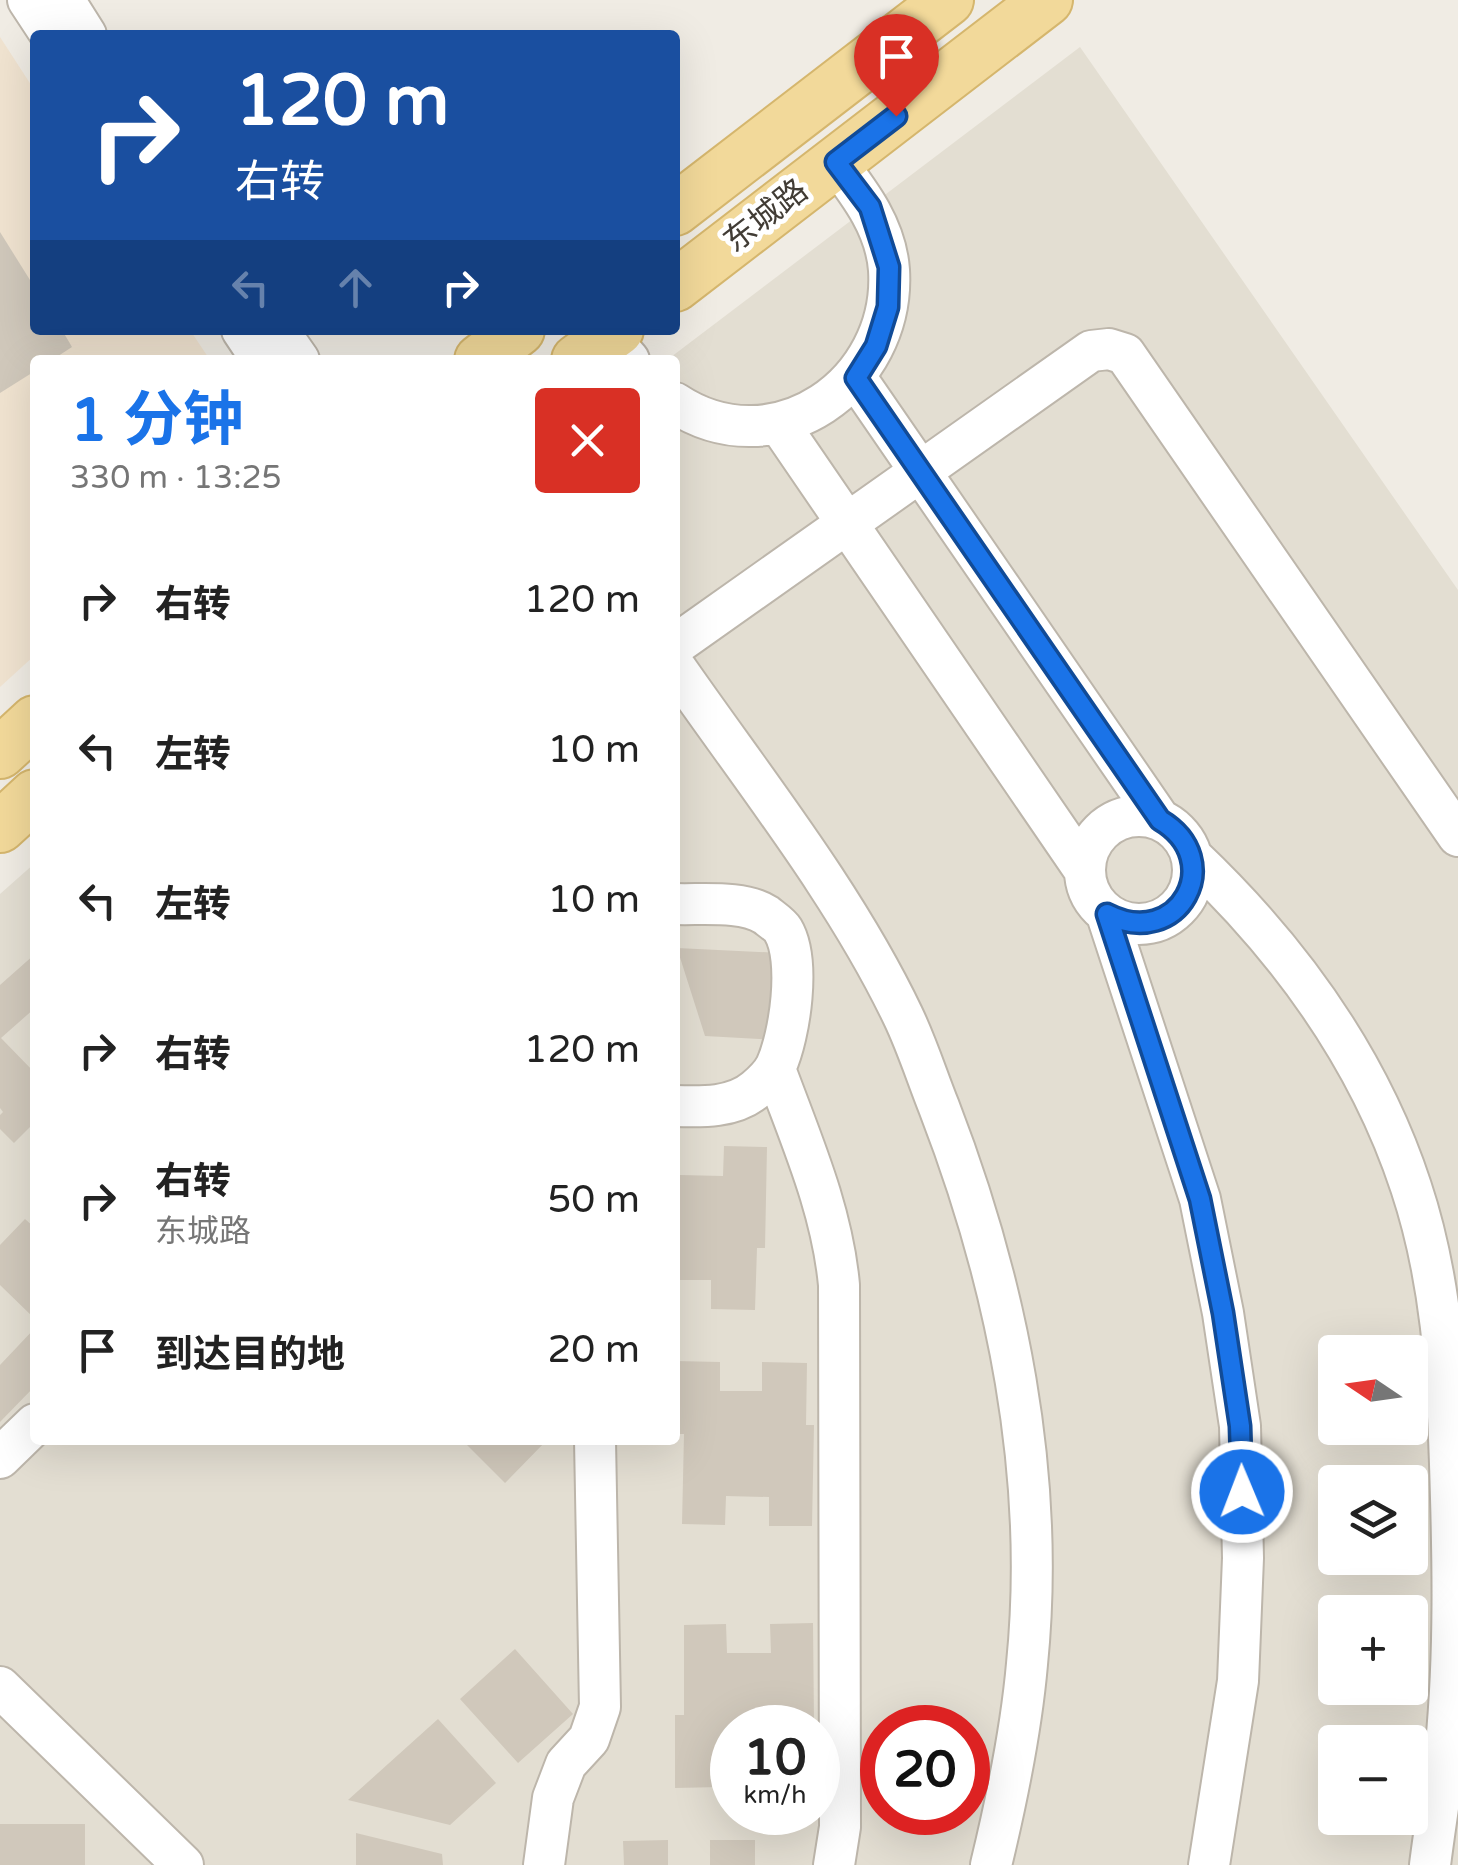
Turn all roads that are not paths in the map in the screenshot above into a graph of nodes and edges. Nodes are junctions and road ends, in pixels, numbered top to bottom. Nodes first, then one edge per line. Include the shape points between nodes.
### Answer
1 (28, 0) edge
2 (64, 0) edge
3 (948, 0) edge
4 (1047, 0) edge
5 (48, 30) edge
6 (83, 30) edge
7 (836, 162) junction
8 (680, 206) edge
9 (680, 282) edge
10 (512, 335) edge
11 (486, 355) edge
12 (856, 378) junction
13 (680, 407) edge
14 (779, 424) junction
15 (920, 471) junction
16 (848, 523) junction
17 (680, 641) edge
18 (680, 674) edge
19 (30, 726) edge
20 (0, 753) edge
21 (30, 799) edge
22 (1160, 820) junction
23 (1454, 823) edge
24 (0, 826) edge
25 (1191, 856) junction
26 (1084, 871) junction
27 (680, 904) edge
28 (1107, 914) junction
29 (775, 1068) junction
30 (680, 1106) edge
31 (30, 1429) edge
32 (595, 1445) edge
33 (0, 1458) edge
34 (0, 1687) edge
35 (1452, 1744) edge
36 (183, 1865) edge
37 (544, 1865) edge
38 (834, 1865) edge
39 (991, 1865) edge
40 (1209, 1865) edge
41 (1430, 1865) edge

1 - 5 street
2 - 6 street
3 - 8 main road, 东城路
4 - 7 main road, 东城路
7 - 9 main road, 东城路
7 - 12 street via 870,207 889,267 888,307 876,346
10 - 11 main road
12 - 14 street via 820,407
12 - 15 street
13 - 14 street via 735,426
14 - 16 street
15 - 16 street
15 - 22 street
15 - 23 street via 1091,351 1125,354
16 - 17 street
16 - 26 street
18 - 39 street via 857,932 903,1017 979,1217 1005,1318 1024,1442 1031,1556 1028,1662
19 - 20 main road
21 - 24 main road
22 - 25 street via 1174,828
22 - 26 street via 1133,816 1108,826 1090,845
25 - 28 street via 1190,890 1170,915 1138,925
25 - 35 street via 1307,983 1367,1081 1411,1187 1439,1299 1448,1414
26 - 28 street via 1087,888
27 - 29 street via 741,907 762,912 782,928 791,952 792,993
28 - 40 street via 1200,1199 1240,1426 1238,1681
29 - 30 street via 738,1100
29 - 38 street via 825,1206 839,1285 840,1827
31 - 33 street
32 - 37 street via 600,1707 553,1798
34 - 36 street
35 - 41 street

